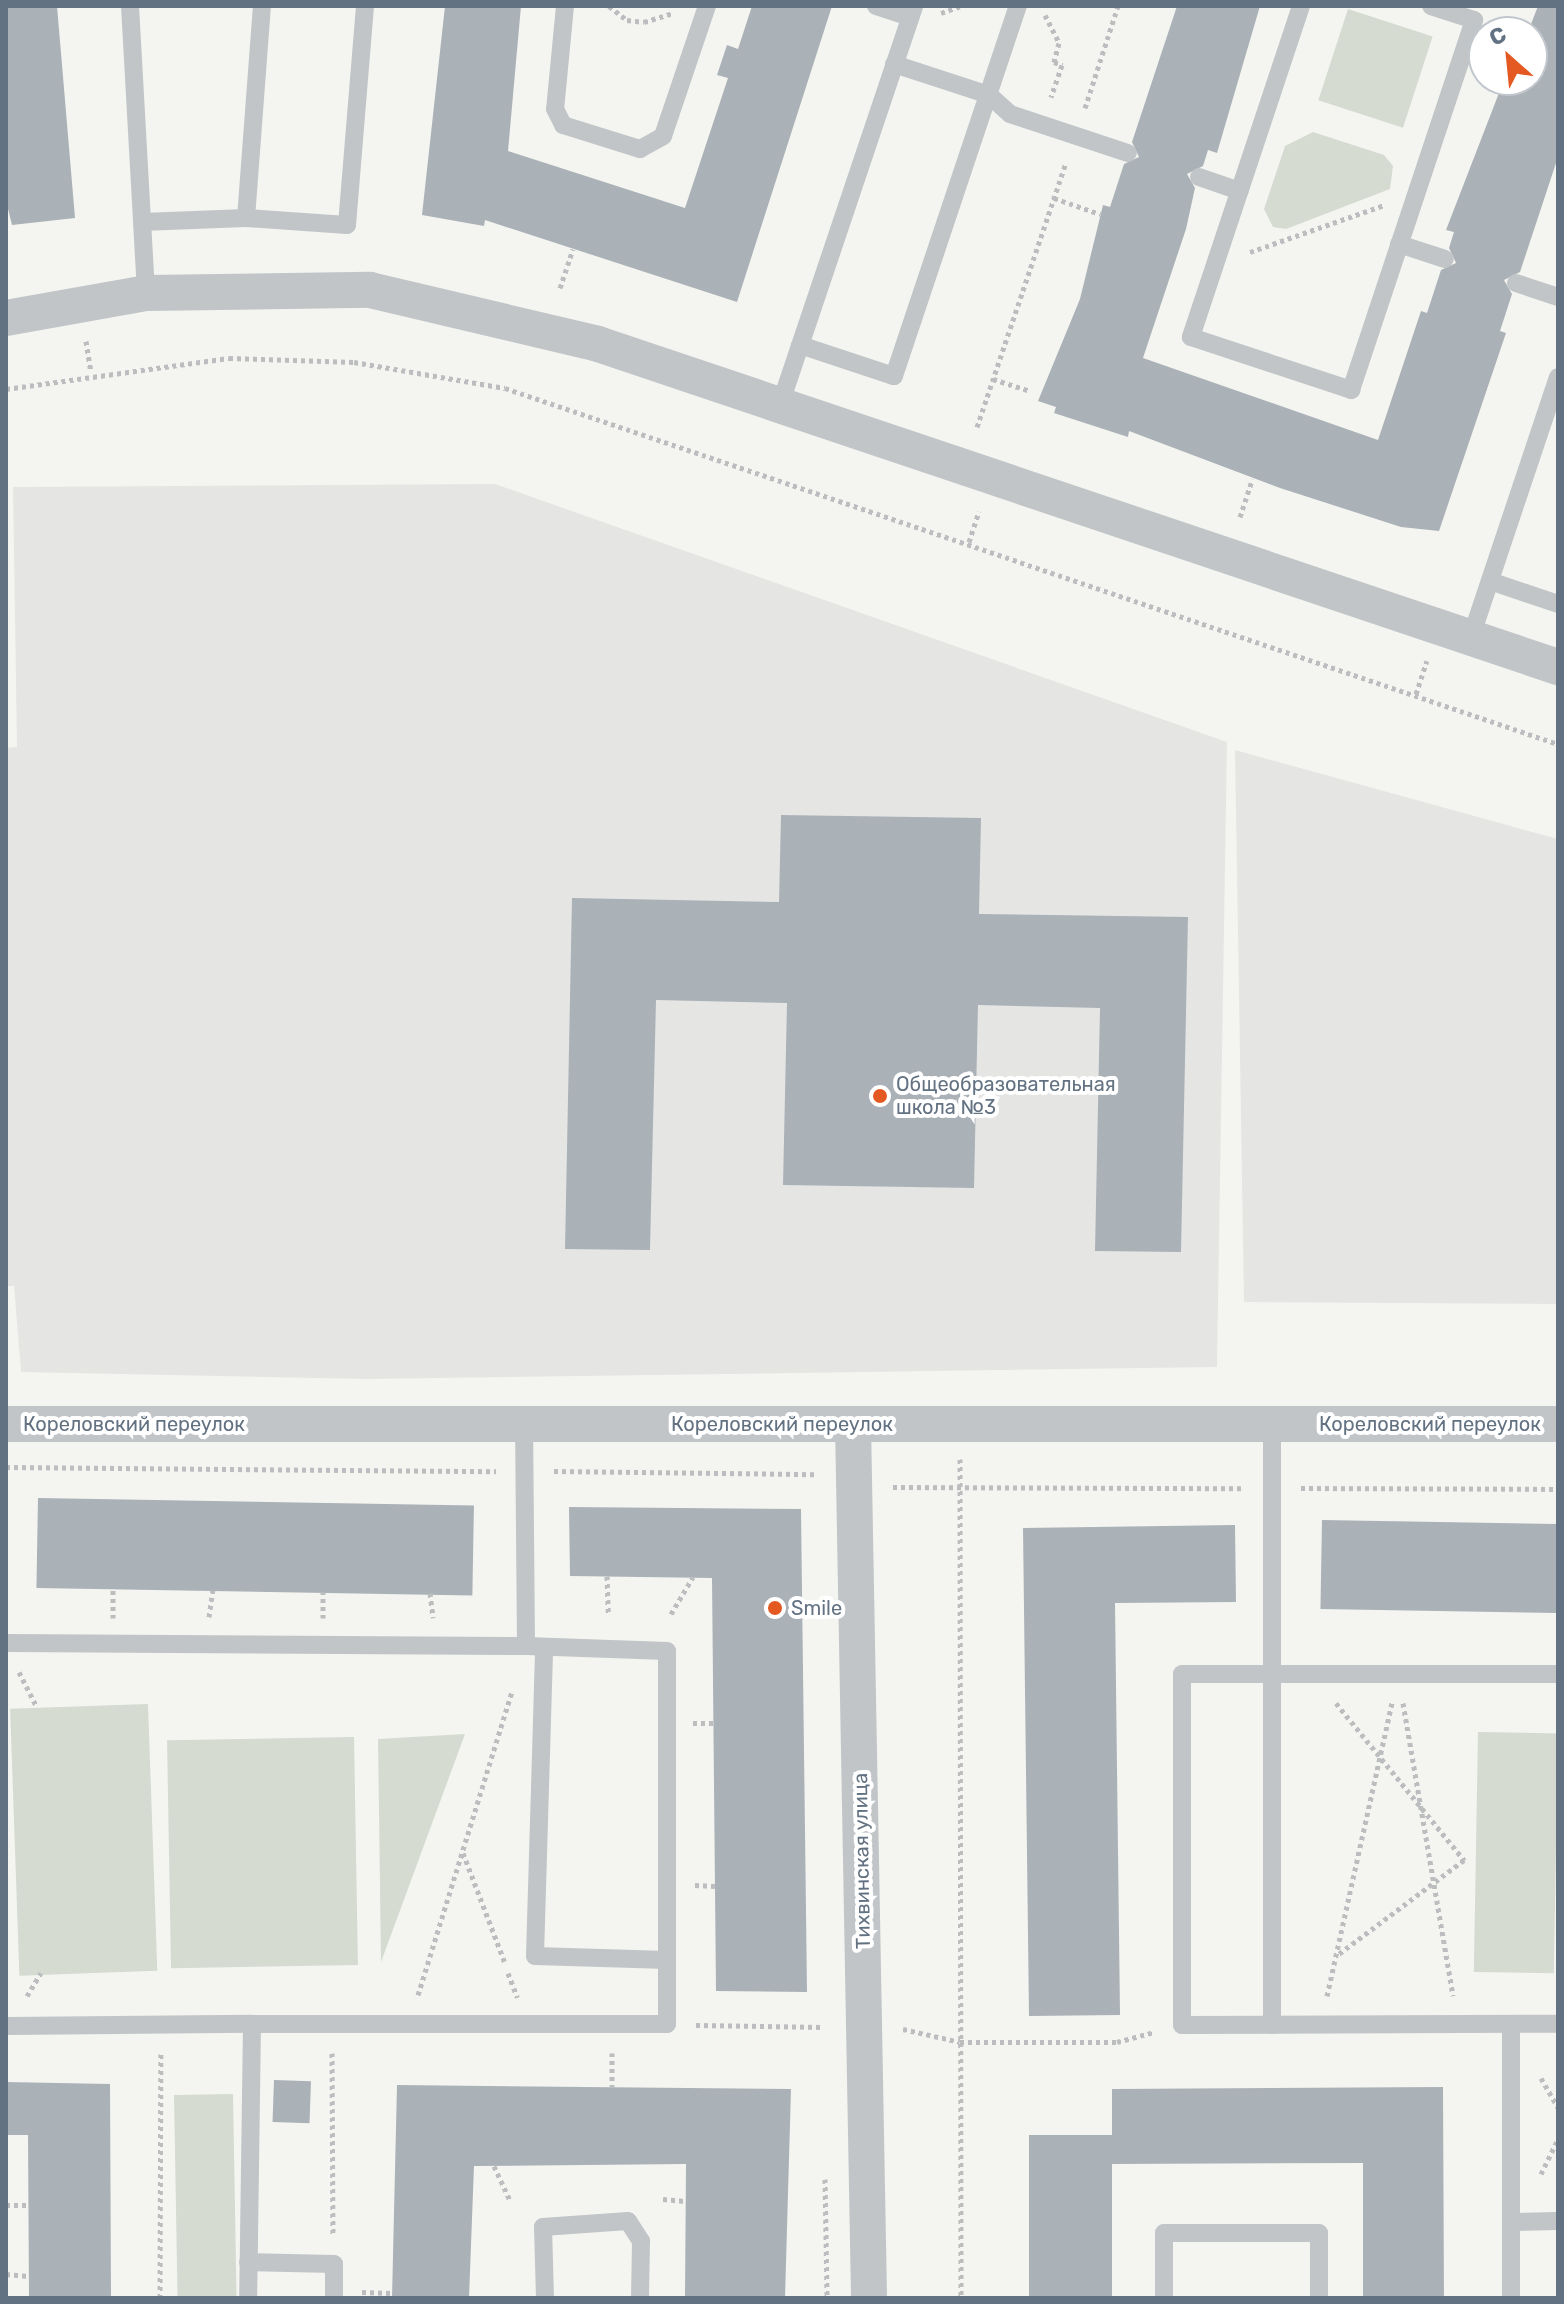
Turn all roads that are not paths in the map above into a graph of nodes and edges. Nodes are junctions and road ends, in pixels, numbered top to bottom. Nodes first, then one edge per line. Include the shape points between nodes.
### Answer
1 (130, 6) edge
2 (262, 6) edge
3 (365, 6) edge
4 (565, 6) edge
5 (707, 6) edge
6 (876, 6) edge
7 (1018, 6) edge
8 (1301, 6) edge
9 (1431, 6) edge
10 (912, 12) edge
11 (894, 64) junction
12 (989, 95) junction
13 (1128, 153) dead end
14 (1199, 177) dead end
15 (1240, 191) junction
16 (246, 218) junction
17 (142, 222) junction
18 (1399, 244) junction
19 (1445, 259) dead end
20 (1516, 283) dead end
21 (146, 293) junction
22 (1558, 297) edge
23 (6, 318) edge
24 (800, 345) junction
25 (1558, 377) edge
26 (780, 405) junction
27 (1490, 581) junction
28 (1558, 604) edge
29 (1471, 637) junction
30 (1558, 667) edge
31 (6, 1424) edge
32 (524, 1424) junction
33 (853, 1424) junction
34 (1272, 1424) junction
35 (1558, 1424) edge
36 (535, 1646) junction
37 (9, 1651) edge
38 (1272, 1674) junction
39 (1558, 1674) edge
40 (667, 1960) junction
41 (252, 2024) junction
42 (1558, 2024) edge
43 (1272, 2025) junction
44 (1511, 2025) junction
45 (6, 2026) edge
46 (1558, 2221) edge
47 (1511, 2222) junction
48 (248, 2262) junction
49 (248, 2298) edge
50 (334, 2298) edge
51 (545, 2298) edge
52 (640, 2298) edge
53 (869, 2298) edge
54 (1164, 2298) edge
55 (1319, 2298) edge
56 (1511, 2298) edge

1 - 17 lane
2 - 16 lane
3 - 16 lane via 347,225
4 - 5 lane via 555,109 563,125 640,149 663,136
6 - 10 lane
7 - 12 lane
8 - 15 lane
9 - 18 lane via 1474,20
10 - 11 lane
11 - 12 lane
11 - 24 lane
12 - 13 lane via 1010,114
12 - 24 lane via 894,376
14 - 15 lane
15 - 18 lane via 1191,337 1351,390
16 - 17 lane
17 - 21 lane
18 - 19 lane
20 - 22 lane
21 - 23 street
21 - 26 street via 370,290 598,344
24 - 26 lane
25 - 27 lane
26 - 29 street
27 - 28 lane
27 - 29 lane
29 - 30 street
31 - 32 street, Кореловский переулок
32 - 33 street, Кореловский переулок
32 - 36 lane
33 - 34 street, Кореловский переулок
33 - 53 street, Тихвинская улица
34 - 35 street, Кореловский переулок
34 - 38 lane
36 - 37 lane
36 - 40 lane via 667,1651
36 - 40 lane via 535,1956
38 - 39 lane
38 - 43 lane
38 - 43 lane via 1182,1674 1182,2025
40 - 41 lane via 667,2024
41 - 45 lane
41 - 48 lane
42 - 44 lane
43 - 44 lane
44 - 47 lane
46 - 47 lane
47 - 56 lane
48 - 49 lane
48 - 50 lane via 334,2264
51 - 52 lane via 543,2227 628,2221 641,2241
54 - 55 lane via 1164,2233 1319,2233

